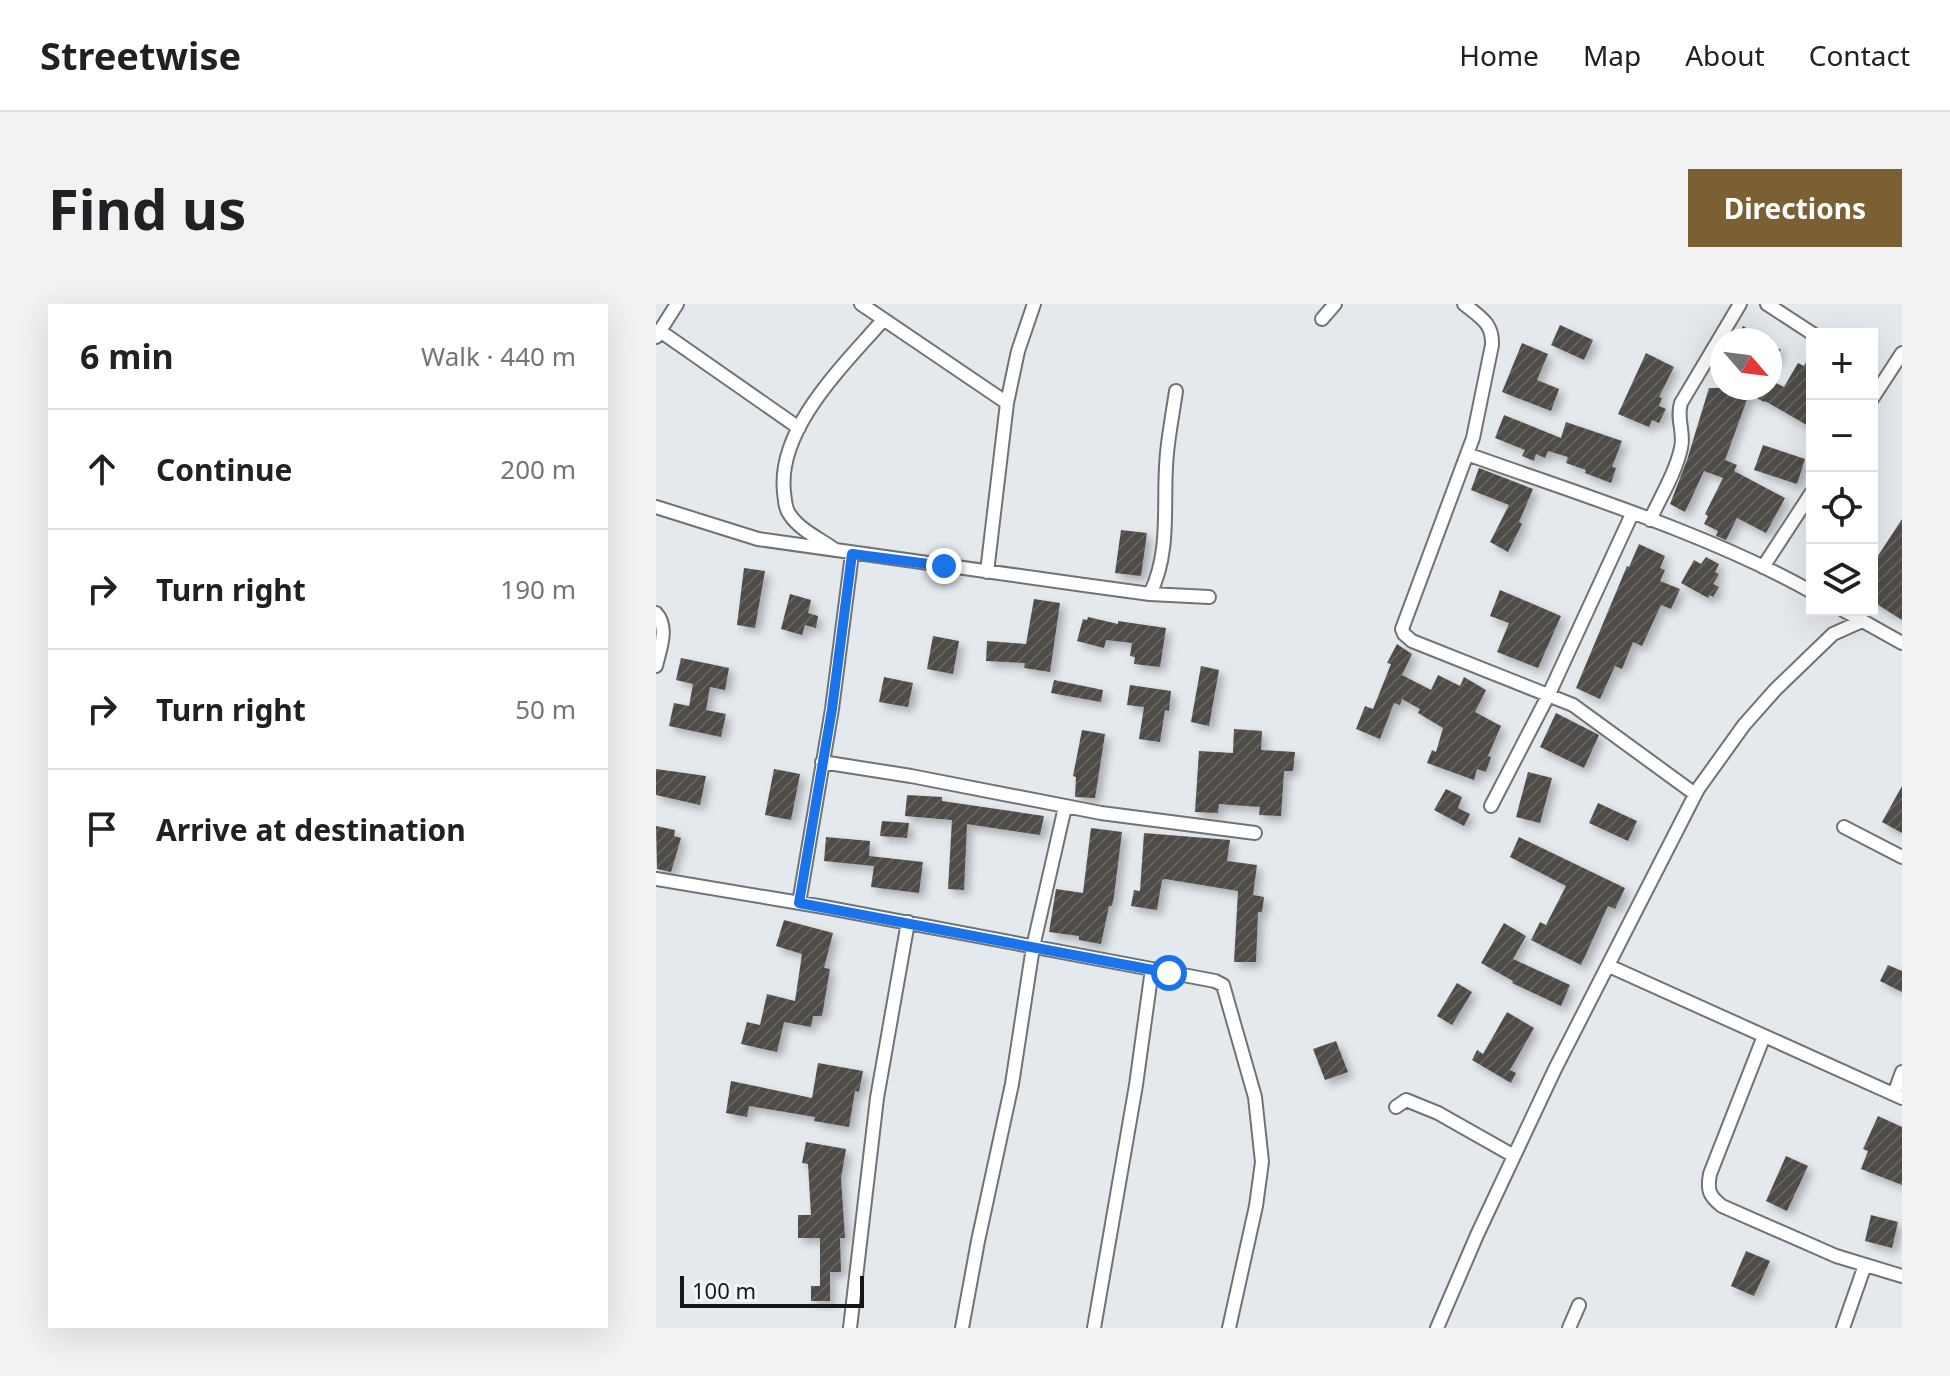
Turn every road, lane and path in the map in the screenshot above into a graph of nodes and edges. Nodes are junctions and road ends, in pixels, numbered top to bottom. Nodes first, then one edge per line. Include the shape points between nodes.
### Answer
1 (677, 304) edge
2 (861, 304) edge
3 (1034, 304) edge
4 (1335, 304) edge
5 (1464, 304) edge
6 (1740, 304) edge
7 (1767, 304) edge
8 (1322, 319) dead end
9 (883, 320) junction
10 (1806, 329) edge
11 (658, 334) edge
12 (1902, 353) edge
13 (1878, 376) edge
14 (1176, 391) dead end
15 (1007, 403) junction
16 (799, 428) junction
17 (1467, 454) junction
18 (1806, 501) edge
19 (656, 507) edge
20 (1632, 514) junction
21 (1650, 520) junction
22 (837, 550) junction
23 (852, 554) junction
24 (1763, 567) junction
25 (987, 572) junction
26 (1806, 589) edge
27 (1150, 594) junction
28 (1209, 597) dead end
29 (656, 613) edge
30 (1840, 616) edge
31 (1853, 616) edge
32 (1862, 621) junction
33 (1833, 634) junction
34 (1902, 643) edge
35 (656, 666) edge
36 (1549, 694) junction
37 (822, 762) junction
38 (1695, 794) junction
39 (1491, 806) dead end
40 (1065, 807) junction
41 (1844, 827) dead end
42 (1255, 833) dead end
43 (1902, 857) edge
44 (656, 879) edge
45 (799, 903) junction
46 (908, 922) junction
47 (1033, 947) junction
48 (1609, 966) junction
49 (1152, 969) junction
50 (1764, 1036) junction
51 (1902, 1072) edge
52 (1898, 1096) edge
53 (1396, 1107) dead end
54 (1514, 1156) junction
55 (1865, 1265) junction
56 (1902, 1276) edge
57 (1579, 1305) dead end
58 (850, 1328) edge
59 (962, 1328) edge
60 (1094, 1328) edge
61 (1229, 1328) edge
62 (1437, 1328) edge
63 (1569, 1328) edge
64 (1843, 1328) edge

1 - 11 street
2 - 9 street
3 - 15 street
4 - 8 street
5 - 17 street via 1488,323 1492,334
6 - 21 street via 1681,403 1681,450
7 - 10 street
9 - 15 street
9 - 16 street via 836,373
11 - 16 street
12 - 13 street
14 - 27 street via 1167,454 1165,547
15 - 25 street
16 - 22 street via 786,462 786,509 799,525
17 - 20 street
17 - 36 street via 1402,629 1412,641
18 - 24 street
19 - 22 street via 758,539
20 - 21 street
20 - 36 street
21 - 24 street
22 - 23 street
23 - 25 street
23 - 37 street
24 - 26 street
25 - 27 street
27 - 28 street
29 - 35 street via 664,629
30 - 33 street
31 - 32 street
32 - 33 street
32 - 34 street
33 - 38 street via 1754,713
36 - 38 street via 1573,705
36 - 39 street
37 - 40 street
37 - 45 street
38 - 48 street
40 - 42 street
40 - 47 street
41 - 43 street
44 - 45 street
45 - 46 street
46 - 47 street
46 - 58 street via 877,1098
47 - 49 street
47 - 59 street via 1012,1084
48 - 50 street
48 - 54 street
49 - 60 street
49 - 61 street via 1223,985 1255,1097 1262,1162
50 - 52 street
50 - 55 street via 1710,1174 1710,1197 1775,1230
51 - 52 street
53 - 54 street via 1406,1100 1426,1108
54 - 62 street
55 - 56 street
55 - 64 street
57 - 63 street

